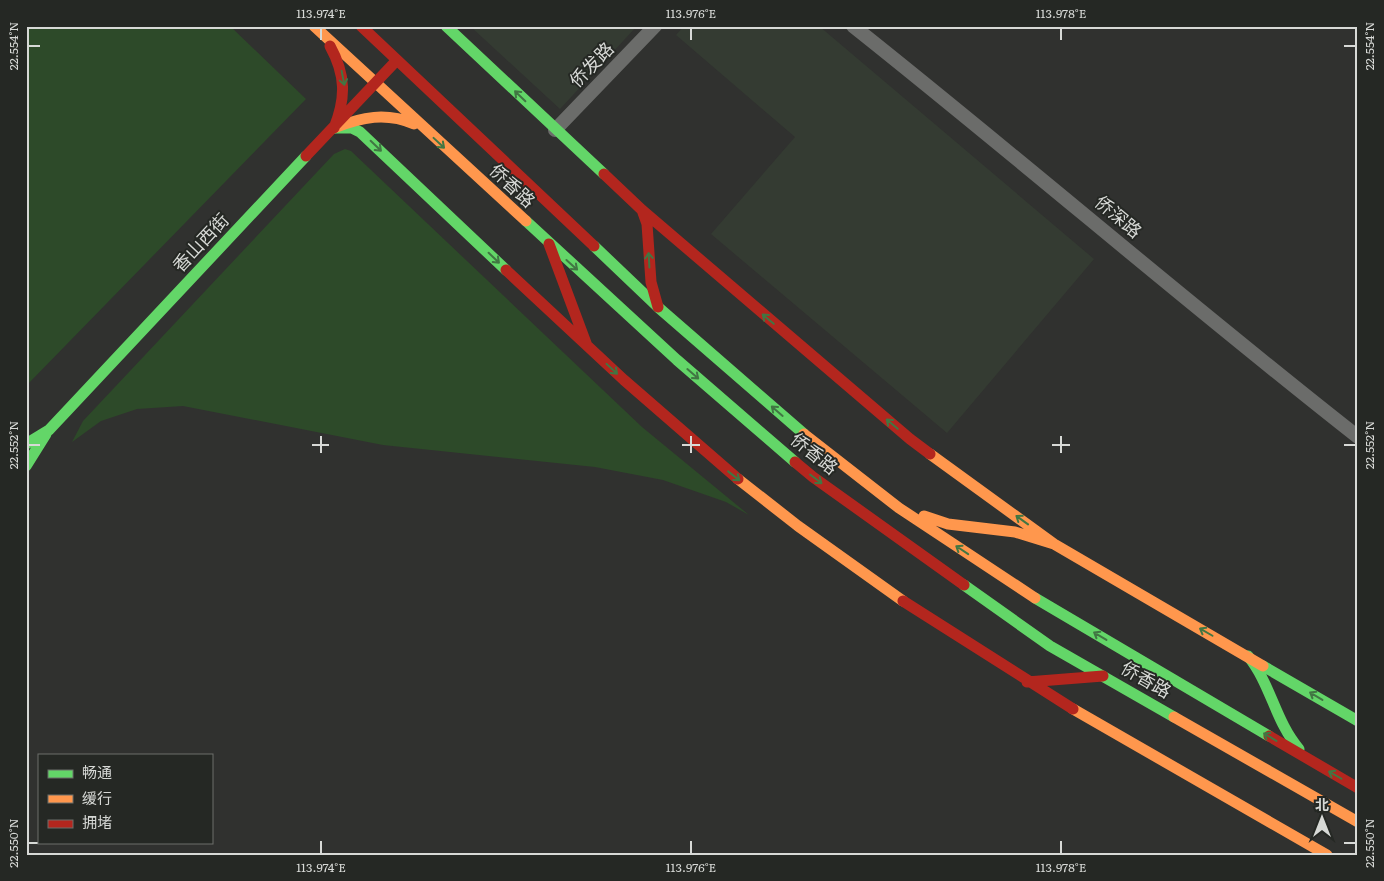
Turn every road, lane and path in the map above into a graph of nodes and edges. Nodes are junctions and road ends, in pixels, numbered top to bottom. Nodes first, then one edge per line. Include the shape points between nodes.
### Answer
1 (361, 26) edge
2 (446, 26) edge
3 (655, 26) edge
4 (853, 26) edge
5 (318, 30) edge
6 (397, 60) junction
7 (375, 84) junction
8 (334, 128) junction
9 (423, 128) junction
10 (555, 130) junction
11 (493, 151) junction
12 (472, 173) junction
13 (642, 210) junction
14 (549, 244) junction
15 (659, 308) junction
16 (588, 347) junction
17 (49, 430) junction
18 (1358, 437) edge
19 (26, 444) edge
20 (26, 466) edge
21 (900, 508) junction
22 (1054, 544) junction
23 (1248, 656) junction
24 (1105, 676) junction
25 (1027, 682) junction
26 (1358, 721) edge
27 (1312, 762) junction
28 (1358, 788) edge
29 (1358, 822) edge
30 (1327, 855) edge

1 - 6 main road, 侨香路
10 -> 2 main road
3 - 10 street, 侨发路
4 - 18 street, 侨深路
5 - 7 main road, 侨香路
5 -> 8 main road via 341,69 345,89
6 - 7 main road, 香山西街
6 - 11 main road, 侨香路
7 - 8 main road, 香山西街
7 - 9 main road, 侨香路
8 - 9 main road via 382,115 404,119
8 -> 16 main road via 352,128 360,132
8 - 17 main road, 香山西街
9 -> 12 main road, 侨香路
10 - 13 main road
11 - 12 main road
11 - 15 main road, 侨香路
12 - 14 main road, 侨香路
15 -> 13 main road via 651,282
22 -> 13 main road via 910,439
14 - 16 main road
14 -> 24 main road, 侨香路 via 813,477 1050,646
21 -> 15 main road, 侨香路 via 827,454
16 -> 25 main road via 657,411 804,532 917,612
17 - 19 main road, 香山西街
17 - 20 main road
21 - 22 main road via 948,524 1015,532
27 -> 21 main road, 侨香路 via 1030,595
23 -> 22 main road
26 -> 23 main road
23 - 27 main road via 1265,678 1281,727
24 - 25 main road
24 - 29 main road, 侨香路
25 - 30 main road
28 -> 27 main road, 侨香路

